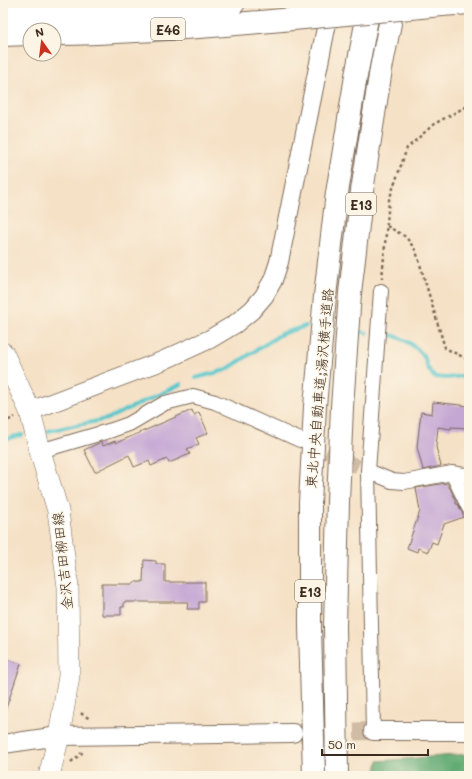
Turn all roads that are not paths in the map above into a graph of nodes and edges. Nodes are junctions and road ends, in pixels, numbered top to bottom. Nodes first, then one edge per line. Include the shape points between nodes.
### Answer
1 (232, 3) edge
2 (331, 3) edge
3 (370, 3) edge
4 (394, 3) edge
5 (469, 3) edge
6 (449, 4) edge
7 (3, 14) edge
8 (22, 34) edge
9 (62, 34) edge
10 (3, 35) edge
11 (381, 291) road end
12 (3, 353) edge
13 (30, 411) junction
14 (300, 440) tunnel mouth
15 (40, 451) junction
16 (368, 471) junction
17 (452, 474) junction
18 (469, 474) edge
19 (469, 508) edge
20 (373, 731) joint
21 (469, 731) edge
22 (293, 733) tunnel mouth
23 (59, 736) junction
24 (3, 744) edge
25 (49, 776) edge
26 (314, 776) edge
27 (337, 776) edge

1 - 7 highway, E46 via 153,9
2 - 13 street via 279,262 264,296 235,324 210,339 162,361
3 - 26 highway, 東北中央自動車道;湯沢横手道路 / E13 via 337,193 315,406 310,503
4 - 27 highway, 東北中央自動車道;湯沢横手道路 / E13 via 362,191 350,293 338,502 335,626
5 - 6 highway
6 - 9 highway, E46, bridge via 230,25
8 - 10 highway
11 - 16 street
12 - 13 main road, 金沢吉田柳田線
13 - 15 main road, 金沢吉田柳田線
14 - 15 street via 215,402 193,396 165,403 129,424
15 - 23 main road, 金沢吉田柳田線 via 58,511 68,586 69,676
16 - 17 street via 392,481 404,482
16 - 20 street
17 - 18 street
17 - 19 street
20 - 21 street
22 - 23 street
23 - 24 street
23 - 25 main road, 金沢吉田柳田線

